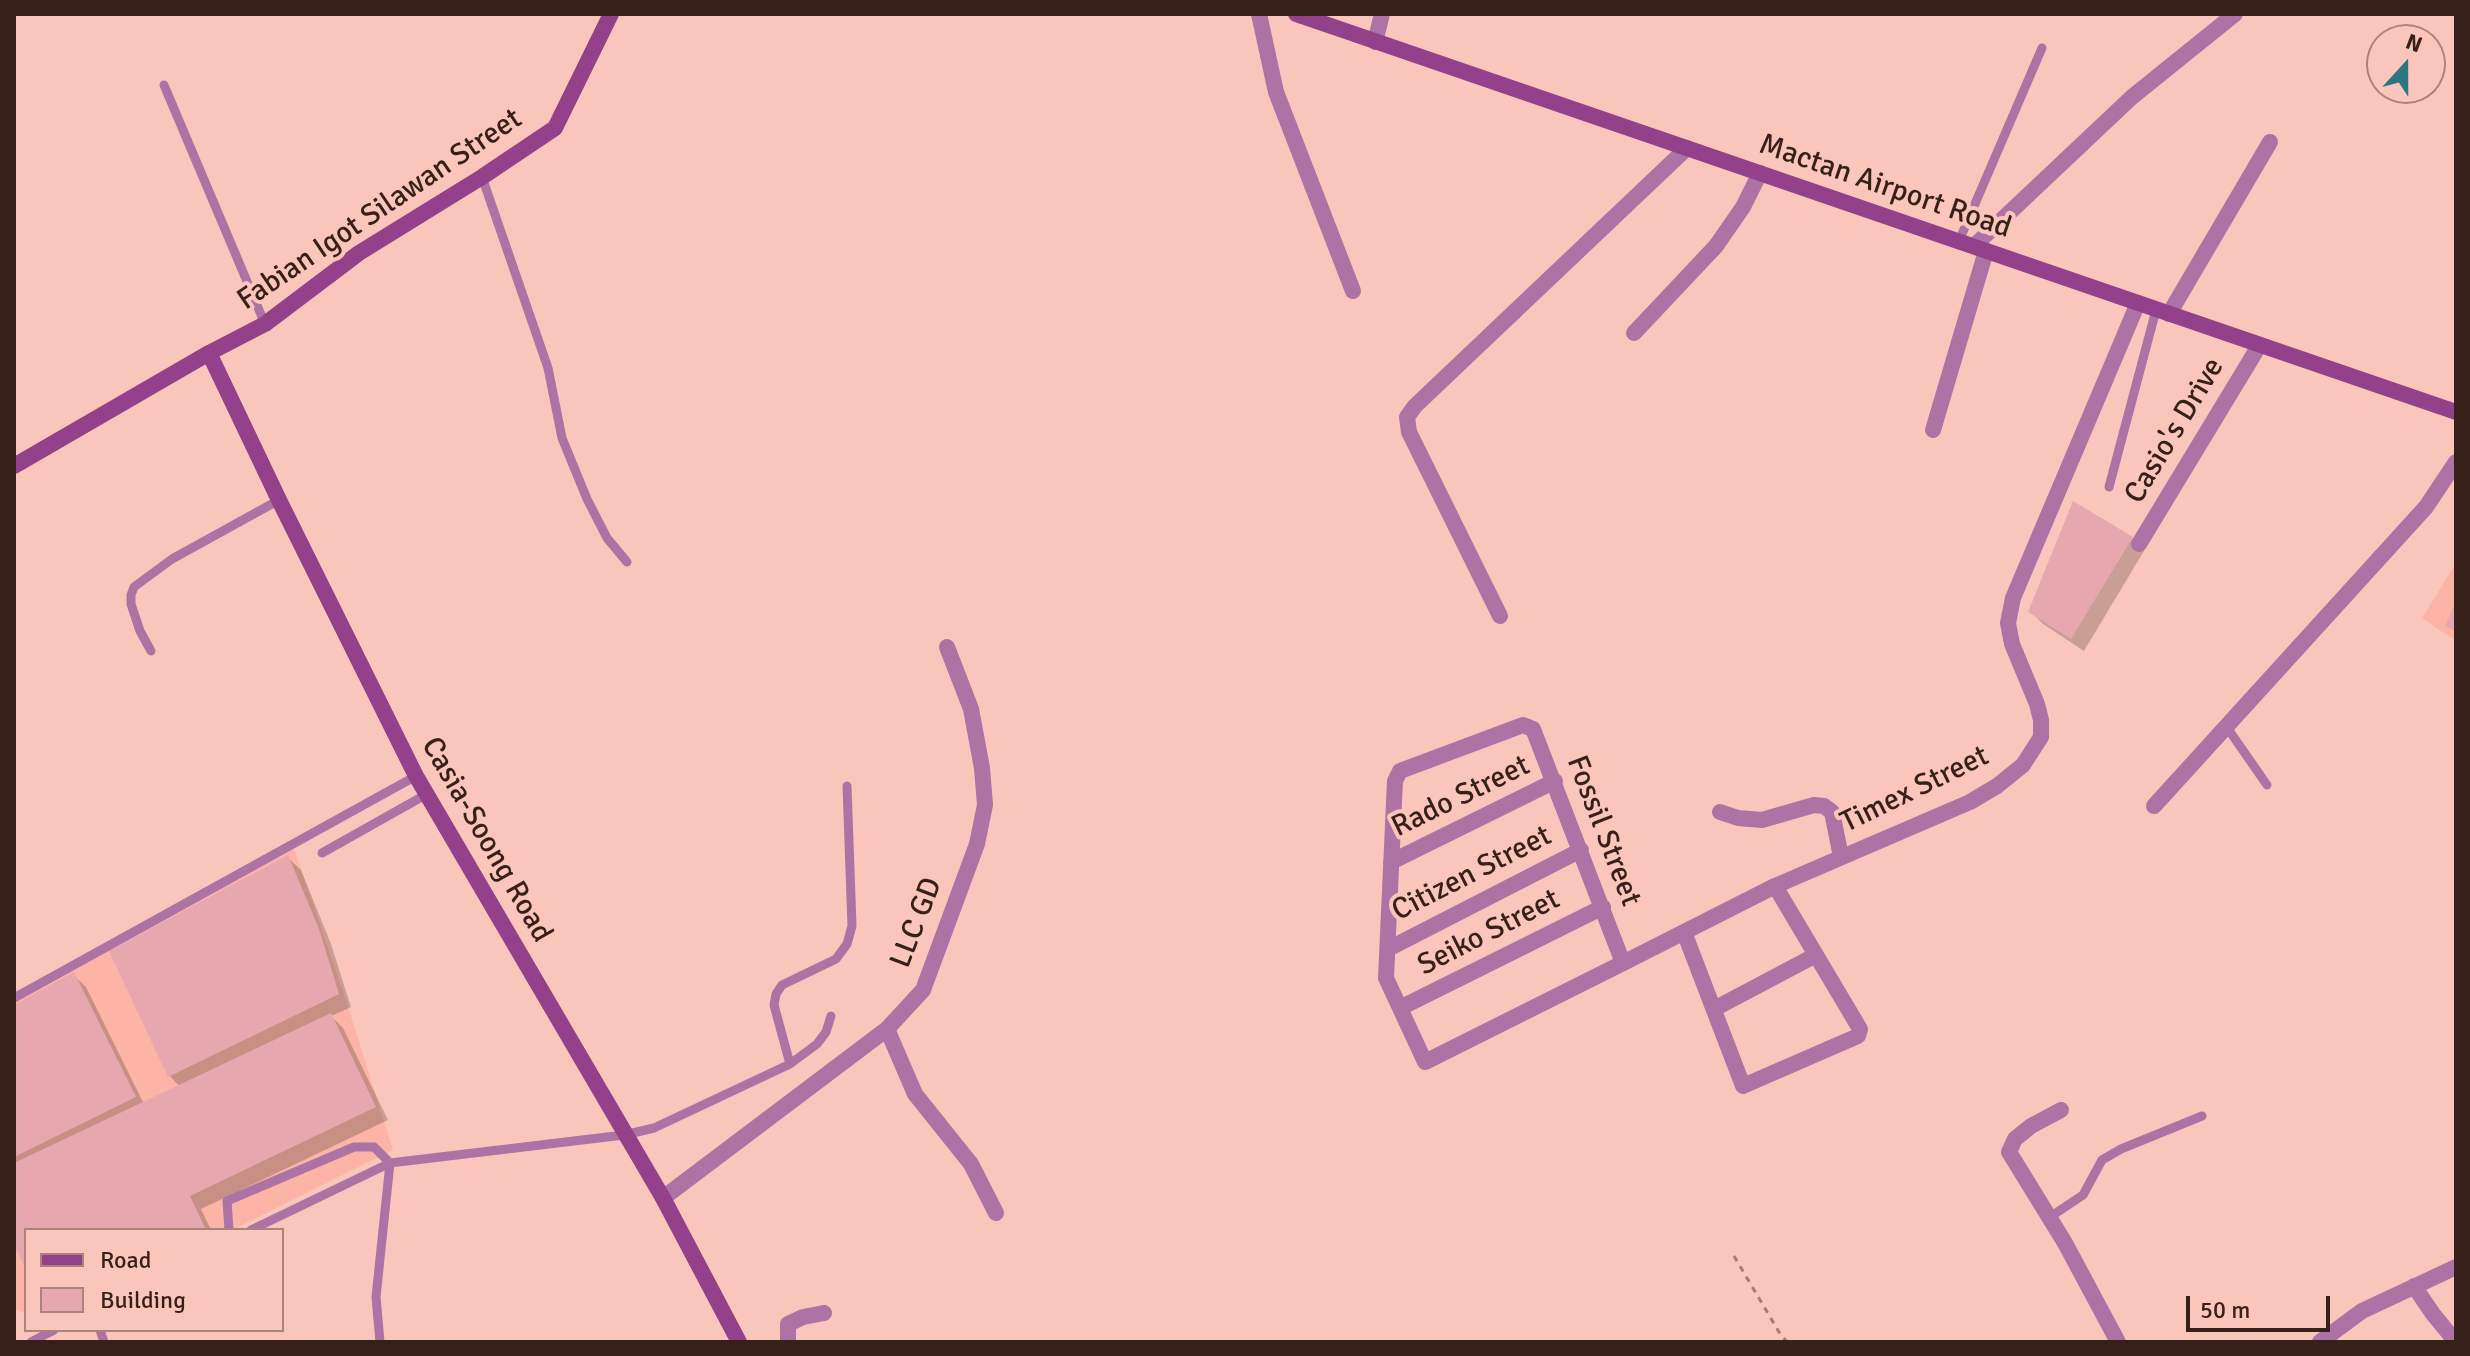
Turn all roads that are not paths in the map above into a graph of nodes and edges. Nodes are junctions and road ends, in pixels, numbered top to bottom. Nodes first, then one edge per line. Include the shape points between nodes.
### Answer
1 (611, 14) edge
2 (1259, 14) edge
3 (1296, 14) edge
4 (1382, 14) edge
5 (2235, 14) edge
6 (1375, 42) junction
7 (2042, 48) dead end
8 (164, 85) dead end
9 (2270, 142) dead end
10 (1687, 148) junction
11 (1760, 173) junction
12 (482, 177) junction
13 (1973, 246) junction
14 (1353, 291) dead end
15 (2138, 303) junction
16 (2162, 312) junction
17 (265, 324) junction
18 (1634, 333) dead end
19 (2259, 346) junction
20 (209, 353) junction
21 (2456, 412) edge
22 (1933, 430) dead end
23 (2456, 462) edge
24 (14, 466) edge
25 (2109, 487) dead end
26 (279, 500) junction
27 (2139, 544) dead end
28 (627, 562) dead end
29 (1500, 616) dead end
30 (947, 647) dead end
31 (151, 651) dead end
32 (2226, 726) junction
33 (416, 776) junction
34 (1555, 781) junction
35 (2267, 785) dead end
36 (847, 786) dead end
37 (427, 794) junction
38 (2154, 806) dead end
39 (1720, 812) dead end
40 (1581, 850) junction
41 (322, 853) dead end
42 (1841, 857) junction
43 (1391, 862) junction
44 (1775, 886) junction
45 (1603, 907) junction
46 (1684, 932) junction
47 (1388, 949) junction
48 (1816, 955) junction
49 (1623, 963) junction
50 (14, 998) edge
51 (1400, 1008) junction
52 (1714, 1009) junction
53 (831, 1016) dead end
54 (887, 1029) junction
55 (790, 1064) junction
56 (2061, 1110) dead end
57 (2202, 1116) dead end
58 (624, 1135) junction
59 (390, 1163) junction
60 (663, 1198) junction
61 (996, 1213) dead end
62 (2050, 1217) junction
63 (229, 1228) edge
64 (255, 1228) edge
65 (2456, 1267) edge
66 (2414, 1286) junction
67 (824, 1313) dead end
68 (50, 1332) edge
69 (31, 1342) edge
70 (380, 1342) edge
71 (739, 1342) edge
72 (788, 1342) edge
73 (2118, 1342) edge
74 (2320, 1342) edge
75 (2456, 1342) edge

1 - 12 street, Fabian Igot Silawan Street via 555,128
2 - 14 street via 1276,92
3 - 6 street, Mactan Airport Road
4 - 6 street
5 - 13 street via 2132,97
6 - 10 street, Mactan Airport Road
7 - 13 lane
8 - 17 lane
9 - 16 street
10 - 11 street, Mactan Airport Road
10 - 29 street via 1407,417 1409,432
11 - 13 street, Mactan Airport Road
11 - 18 street via 1716,246
12 - 17 street, Fabian Igot Silawan Street via 359,253
12 - 28 lane via 548,368 562,438 607,538
13 - 15 street, Mactan Airport Road
13 - 22 street
15 - 16 street, Mactan Airport Road
15 - 42 street, Timex Street via 2013,598 2008,623 2012,644 2037,704 2041,737 2023,765 1997,786
16 - 19 street, Mactan Airport Road
16 - 25 lane
17 - 20 street, Fabian Igot Silawan Street
19 - 21 street, Mactan Airport Road
19 - 27 street, Casio's Drive
20 - 24 street, Fabian Igot Silawan Street
20 - 26 street, Casia-Soong Road
23 - 32 street via 2426,507
26 - 31 lane via 172,559 134,587 131,604
26 - 33 street, Casia-Soong Road
30 - 54 street, LLC GD via 971,709 985,805 977,844 923,990
32 - 35 lane
32 - 38 street
33 - 37 street, Casia-Soong Road
33 - 50 lane
34 - 40 street, Fossil Street
34 - 43 street, Rado Street
34 - 43 street, Fossil Street via 1533,729 1523,725 1405,767 1395,781
36 - 55 lane via 852,926 836,959 782,985 776,994 774,1005
37 - 41 lane
37 - 58 street, Casia-Soong Road
39 - 42 street via 1762,820 1824,806 1832,812
40 - 45 street, Fossil Street
40 - 47 street, Citizen Street
42 - 44 street, Timex Street
43 - 47 street
44 - 46 street, Timex Street
44 - 48 street
45 - 49 street, Fossil Street
45 - 51 street, Seiko Street
46 - 49 street, Timex Street
46 - 52 street
47 - 51 street via 1386,978
48 - 52 street
48 - 52 street via 1860,1029 1858,1036 1743,1086
49 - 51 street, Timex Street via 1425,1062
53 - 55 lane via 817,1044
54 - 60 street, LLC GD
54 - 61 street via 915,1094 971,1164
55 - 58 lane via 654,1128
56 - 62 street via 2031,1126 2009,1152
57 - 62 lane via 2102,1160 2083,1195
58 - 59 lane
58 - 60 street, Casia-Soong Road
59 - 63 lane via 374,1147 354,1147 227,1201
59 - 64 lane
59 - 70 lane via 376,1297
60 - 71 street, Casia-Soong Road
62 - 73 street
65 - 66 street
66 - 74 street via 2362,1311
66 - 75 street
67 - 72 street via 788,1324
68 - 69 lane

